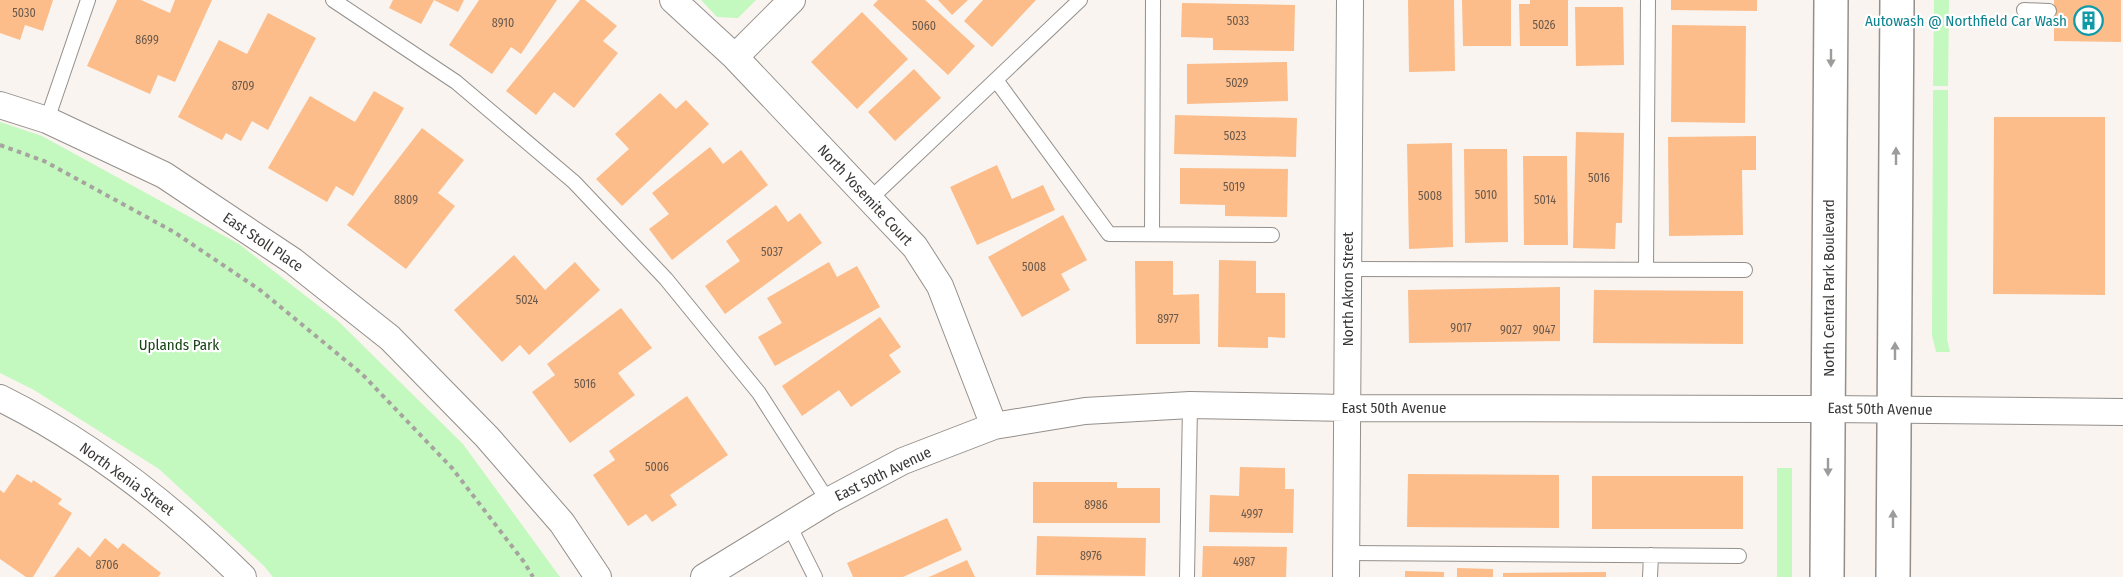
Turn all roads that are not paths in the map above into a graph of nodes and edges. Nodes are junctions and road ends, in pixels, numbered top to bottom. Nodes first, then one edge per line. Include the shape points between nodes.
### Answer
1 (88, 0) edge
2 (333, 0) edge
3 (674, 0) edge
4 (792, 0) edge
5 (1080, 0) edge
6 (1154, 0) edge
7 (1350, 0) edge
8 (1648, 0) edge
9 (1832, 0) edge
10 (1897, 0) edge
11 (2025, 10) dead end
12 (2049, 11) dead end
13 (735, 57) junction
14 (996, 80) junction
15 (0, 105) edge
16 (47, 120) junction
17 (869, 200) junction
18 (1152, 234) junction
19 (1272, 235) dead end
20 (1348, 269) junction
21 (1646, 269) junction
22 (1745, 270) dead end
23 (0, 398) edge
24 (1190, 405) junction
25 (1347, 408) junction
26 (1828, 409) junction
27 (1894, 410) junction
28 (2123, 412) edge
29 (994, 426) junction
30 (828, 501) junction
31 (789, 525) junction
32 (1651, 555) junction
33 (1739, 556) dead end
34 (1346, 565) edge
35 (243, 577) edge
36 (598, 577) edge
37 (704, 577) edge
38 (815, 577) edge
39 (1186, 577) edge
40 (1650, 577) edge
41 (1827, 577) edge
42 (1893, 577) edge

1 - 16 lane
2 - 30 lane via 456,82 573,182 666,279 759,393
3 - 13 street, North Yosemite Court
4 - 13 street
5 - 14 lane
6 - 18 lane
7 - 20 street, North Akron Street
8 - 21 lane
9 -> 26 main road, North Central Park Boulevard
27 -> 10 main road
11 - 12 lane
13 - 17 street, North Yosemite Court
14 - 17 lane
14 - 18 lane via 1109,234
15 - 16 street, East Stoll Place
16 - 36 street, East Stoll Place via 164,175 292,261 390,338 488,437 562,523
17 - 29 street, North Yosemite Court via 915,248 940,286
18 - 19 lane
20 - 21 lane
20 - 25 street, North Akron Street
21 - 22 lane
23 - 35 street, North Xenia Street via 85,447 148,491
24 - 25 street, East 50th Avenue
24 - 29 street, East 50th Avenue via 1085,411
24 - 39 lane
25 - 26 street, East 50th Avenue
25 - 34 street, North Akron Street
26 - 27 street, East 50th Avenue
26 -> 41 main road, North Central Park Boulevard
27 - 28 street, East 50th Avenue
42 -> 27 main road
29 - 30 street, East 50th Avenue via 903,461
30 - 31 street, East 50th Avenue
31 - 37 street, East 50th Avenue
31 - 38 lane
32 - 33 lane
32 - 34 lane
32 - 40 lane

